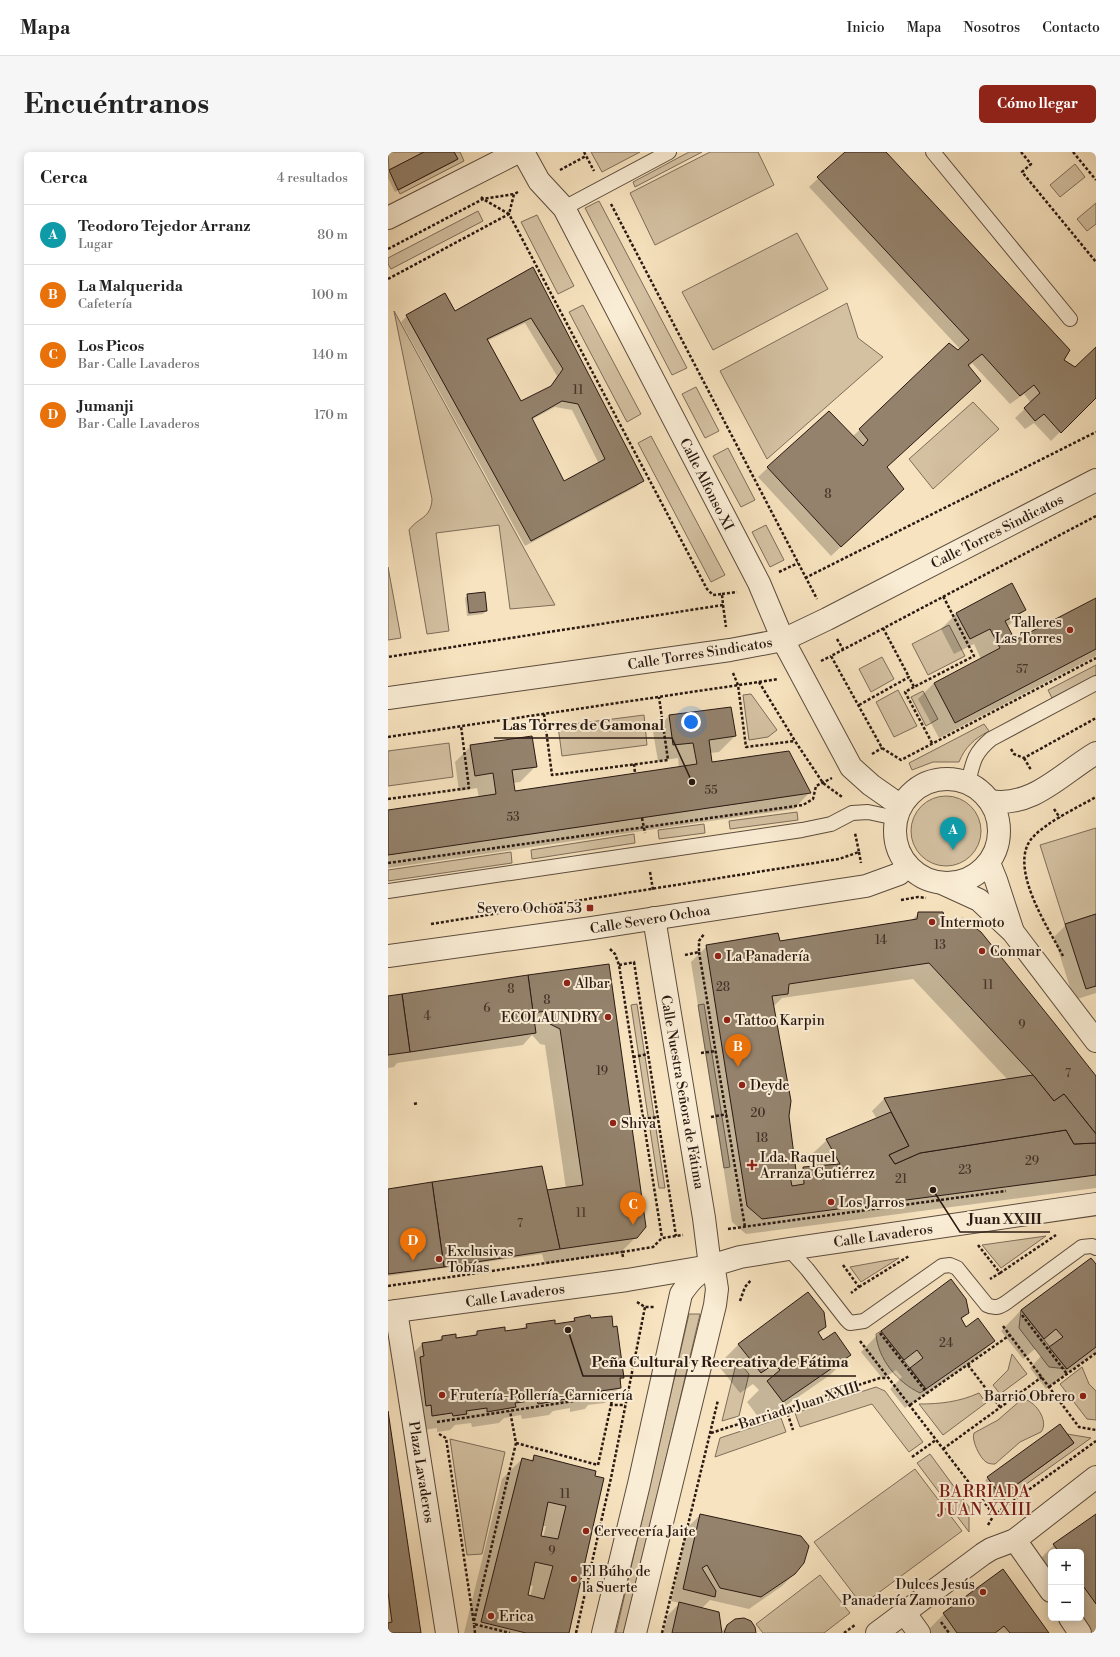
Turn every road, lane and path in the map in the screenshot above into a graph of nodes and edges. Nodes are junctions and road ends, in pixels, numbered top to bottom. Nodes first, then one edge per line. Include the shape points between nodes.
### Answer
1 (518, 152) edge
2 (523, 152) edge
3 (584, 152) edge
4 (669, 152) edge
5 (933, 152) edge
6 (1021, 152) edge
7 (1073, 152) edge
8 (1096, 180) edge
9 (602, 187) junction
10 (514, 194) dead end
11 (483, 200) junction
12 (564, 208) junction
13 (509, 214) junction
14 (388, 218) edge
15 (388, 249) edge
16 (1096, 261) edge
17 (388, 279) edge
18 (1070, 319) dead end
19 (1096, 432) edge
20 (1096, 480) edge
21 (1096, 516) edge
22 (806, 578) junction
23 (943, 596) junction
24 (827, 619) junction
25 (883, 628) junction
26 (783, 640) junction
27 (842, 649) junction
28 (388, 657) edge
29 (1096, 658) edge
30 (909, 677) junction
31 (1096, 683) edge
32 (738, 685) junction
33 (914, 687) junction
34 (659, 697) junction
35 (388, 698) edge
36 (859, 705) junction
37 (544, 714) junction
38 (461, 726) junction
39 (388, 736) edge
40 (795, 741) junction
41 (932, 744) junction
42 (1096, 753) edge
43 (634, 764) junction
44 (635, 773) dead end
45 (823, 782) junction
46 (968, 783) junction
47 (1096, 797) edge
48 (388, 799) edge
49 (990, 801) junction
50 (899, 812) junction
51 (852, 813) junction
52 (642, 818) dead end
53 (644, 827) junction
54 (388, 862) edge
55 (989, 863) junction
56 (907, 866) junction
57 (650, 870) dead end
58 (653, 890) junction
59 (388, 891) edge
60 (939, 891) junction
61 (898, 901) dead end
62 (711, 910) junction
63 (654, 918) junction
64 (427, 925) dead end
65 (1013, 932) junction
66 (700, 952) junction
67 (388, 956) edge
68 (1064, 958) dead end
69 (634, 962) dead end
70 (686, 962) dead end
71 (618, 964) dead end
72 (1096, 1041) edge
73 (700, 1046) dead end
74 (716, 1051) junction
75 (701, 1053) junction
76 (648, 1054) junction
77 (633, 1057) junction
78 (702, 1060) dead end
79 (418, 1103) dead end
80 (414, 1104) dead end
81 (710, 1110) dead end
82 (727, 1114) junction
83 (658, 1117) junction
84 (711, 1117) junction
85 (643, 1119) junction
86 (712, 1124) dead end
87 (1010, 1191) dead end
88 (1096, 1204) edge
89 (728, 1221) dead end
90 (758, 1226) dead end
91 (745, 1227) dead end
92 (730, 1229) dead end
93 (1056, 1234) dead end
94 (676, 1236) dead end
95 (662, 1238) dead end
96 (974, 1240) dead end
97 (1096, 1248) edge
98 (789, 1249) junction
99 (622, 1252) dead end
100 (914, 1253) dead end
101 (841, 1262) dead end
102 (710, 1266) junction
103 (1000, 1273) junction
104 (642, 1277) junction
105 (756, 1277) dead end
106 (388, 1286) edge
107 (859, 1288) junction
108 (681, 1294) junction
109 (845, 1297) dead end
110 (740, 1304) dead end
111 (645, 1307) dead end
112 (392, 1312) edge
113 (1000, 1314) junction
114 (1021, 1314) dead end
115 (876, 1328) dead end
116 (1010, 1335) junction
117 (859, 1339) dead end
118 (1096, 1353) edge
119 (968, 1365) junction
120 (1067, 1374) junction
121 (1042, 1377) junction
122 (888, 1378) junction
123 (1049, 1387) junction
124 (927, 1393) junction
125 (719, 1396) dead end
126 (611, 1405) junction
127 (625, 1405) junction
128 (910, 1405) junction
129 (1000, 1408) junction
130 (786, 1409) junction
131 (510, 1411) junction
132 (434, 1423) dead end
133 (793, 1430) dead end
134 (1096, 1430) edge
135 (436, 1431) dead end
136 (710, 1434) junction
137 (936, 1440) junction
138 (516, 1443) junction
139 (943, 1449) junction
140 (912, 1457) dead end
141 (1096, 1477) edge
142 (994, 1515) dead end
143 (1015, 1540) junction
144 (1048, 1587) edge
145 (904, 1612) junction
146 (1072, 1621) edge
147 (474, 1624) junction
148 (919, 1632) edge
149 (447, 1633) edge
150 (475, 1633) edge
151 (510, 1633) edge
152 (576, 1633) edge
153 (603, 1633) edge
154 (634, 1633) edge
155 (662, 1633) edge
156 (877, 1633) edge
157 (949, 1633) edge
158 (1080, 1633) edge

1 - 14 street
2 - 12 street, Calle Alfonso XI via 539,181
3 - 9 path
4 - 9 lane
5 - 18 lane
6 - 16 path via 1031,164 1022,172
7 - 8 path
9 - 12 lane
9 - 22 path
10 - 11 path
11 - 13 path
11 - 15 path
12 - 26 street, Calle Alfonso XI via 759,583
13 - 17 path
13 - 28 path via 707,589 713,595 722,594 723,604
19 - 22 path
20 - 24 street, Calle Torres Sindicatos
21 - 23 path
22 - 24 path
23 - 25 path
23 - 33 path via 974,656
24 - 26 street, Calle Torres Sindicatos
24 - 27 path
25 - 27 path
25 - 30 path
26 - 35 street, Calle Torres Sindicatos via 730,650
26 - 50 street, Calle Alfonso XI via 852,767
27 - 36 path via 831,656
29 - 41 path
30 - 33 path
30 - 36 path
31 - 46 lane via 991,739 980,748
32 - 34 path
32 - 40 path via 759,682
32 - 40 path via 746,748
33 - 41 path via 905,692
34 - 37 path
34 - 43 path via 668,760
36 - 41 path via 882,748 901,760
37 - 38 path
37 - 43 path via 552,775
38 - 39 path
38 - 48 path via 469,788
40 - 45 path
42 - 49 street via 1043,790 1010,802
43 - 44 path
45 - 51 path via 849,802
45 - 53 path via 816,786 813,799 803,805
46 - 49 street via 980,790
46 - 50 street via 954,779 925,784 913,792
47 - 68 path via 1046,826 1033,836 1026,849 1024,872 1039,913
49 - 55 street via 998,817 1000,830 997,847
50 - 51 lane
50 - 56 street via 895,832 897,846
51 - 58 path via 859,852 839,859
51 - 59 lane via 831,824 802,830
52 - 53 path
53 - 54 path
55 - 60 street via 977,875
55 - 65 street
56 - 60 street via 929,880
56 - 62 street, Calle Severo Ochoa via 899,874 866,886
57 - 58 path
58 - 64 path
60 - 61 path
60 - 65 street via 979,900
62 - 63 street, Calle Severo Ochoa
62 - 66 path via 715,931 705,933 700,941
63 - 67 street, Calle Severo Ochoa
63 - 102 street, Calle Nuestra Señora de Fátima
65 - 72 street
66 - 70 path via 684,954
66 - 74 path
69 - 76 path
71 - 77 path
73 - 75 path
74 - 75 path
74 - 82 path
75 - 78 path
76 - 77 path
76 - 83 path
77 - 85 path
79 - 80 path
81 - 84 path
82 - 84 path
82 - 91 path
83 - 85 path
83 - 94 path
84 - 86 path
85 - 95 path
87 - 90 path
88 - 98 street, Calle Lavaderos
89 - 92 path
93 - 103 path
96 - 103 path
97 - 113 lane via 1082,1247
98 - 102 street, Calle Lavaderos via 740,1257
98 - 113 lane via 850,1323 864,1320 942,1266 950,1265 957,1268 987,1305
99 - 106 path
100 - 107 path
101 - 107 path
102 - 104 street, Calle Lavaderos
102 - 108 street via 693,1278
102 - 154 street, Calle Nuestra Señora de Fátima via 717,1290 715,1305
103 - 113 path via 985,1283
104 - 108 street, Calle Lavaderos via 661,1275 674,1282
104 - 112 street, Calle Lavaderos
105 - 110 path via 745,1287
107 - 109 path
108 - 153 street
111 - 127 path
112 - 149 street, Plaza Lavaderos
113 - 116 path
114 - 120 path
115 - 124 path
116 - 119 path
116 - 121 path
117 - 122 path
118 - 120 path
119 - 124 path
119 - 129 path
120 - 123 path
121 - 123 path
121 - 129 path
122 - 128 path
122 - 130 path, Barriada Juan XXIII via 880,1378
123 - 134 path via 1079,1427
124 - 128 path
125 - 136 path
126 - 127 path
126 - 131 path via 613,1395
126 - 138 path via 598,1465
127 - 152 path
128 - 137 path
129 - 139 path
130 - 133 path
130 - 136 path, Barriada Juan XXIII
131 - 132 path
131 - 138 path
135 - 147 path via 446,1438
136 - 155 path
137 - 139 path
137 - 140 path
138 - 147 path
139 - 142 path
141 - 143 street
143 - 144 street
143 - 145 street via 983,1554
145 - 148 street
145 - 156 street
146 - 158 street
147 - 150 path
147 - 151 path
148 - 157 path via 938,1617

